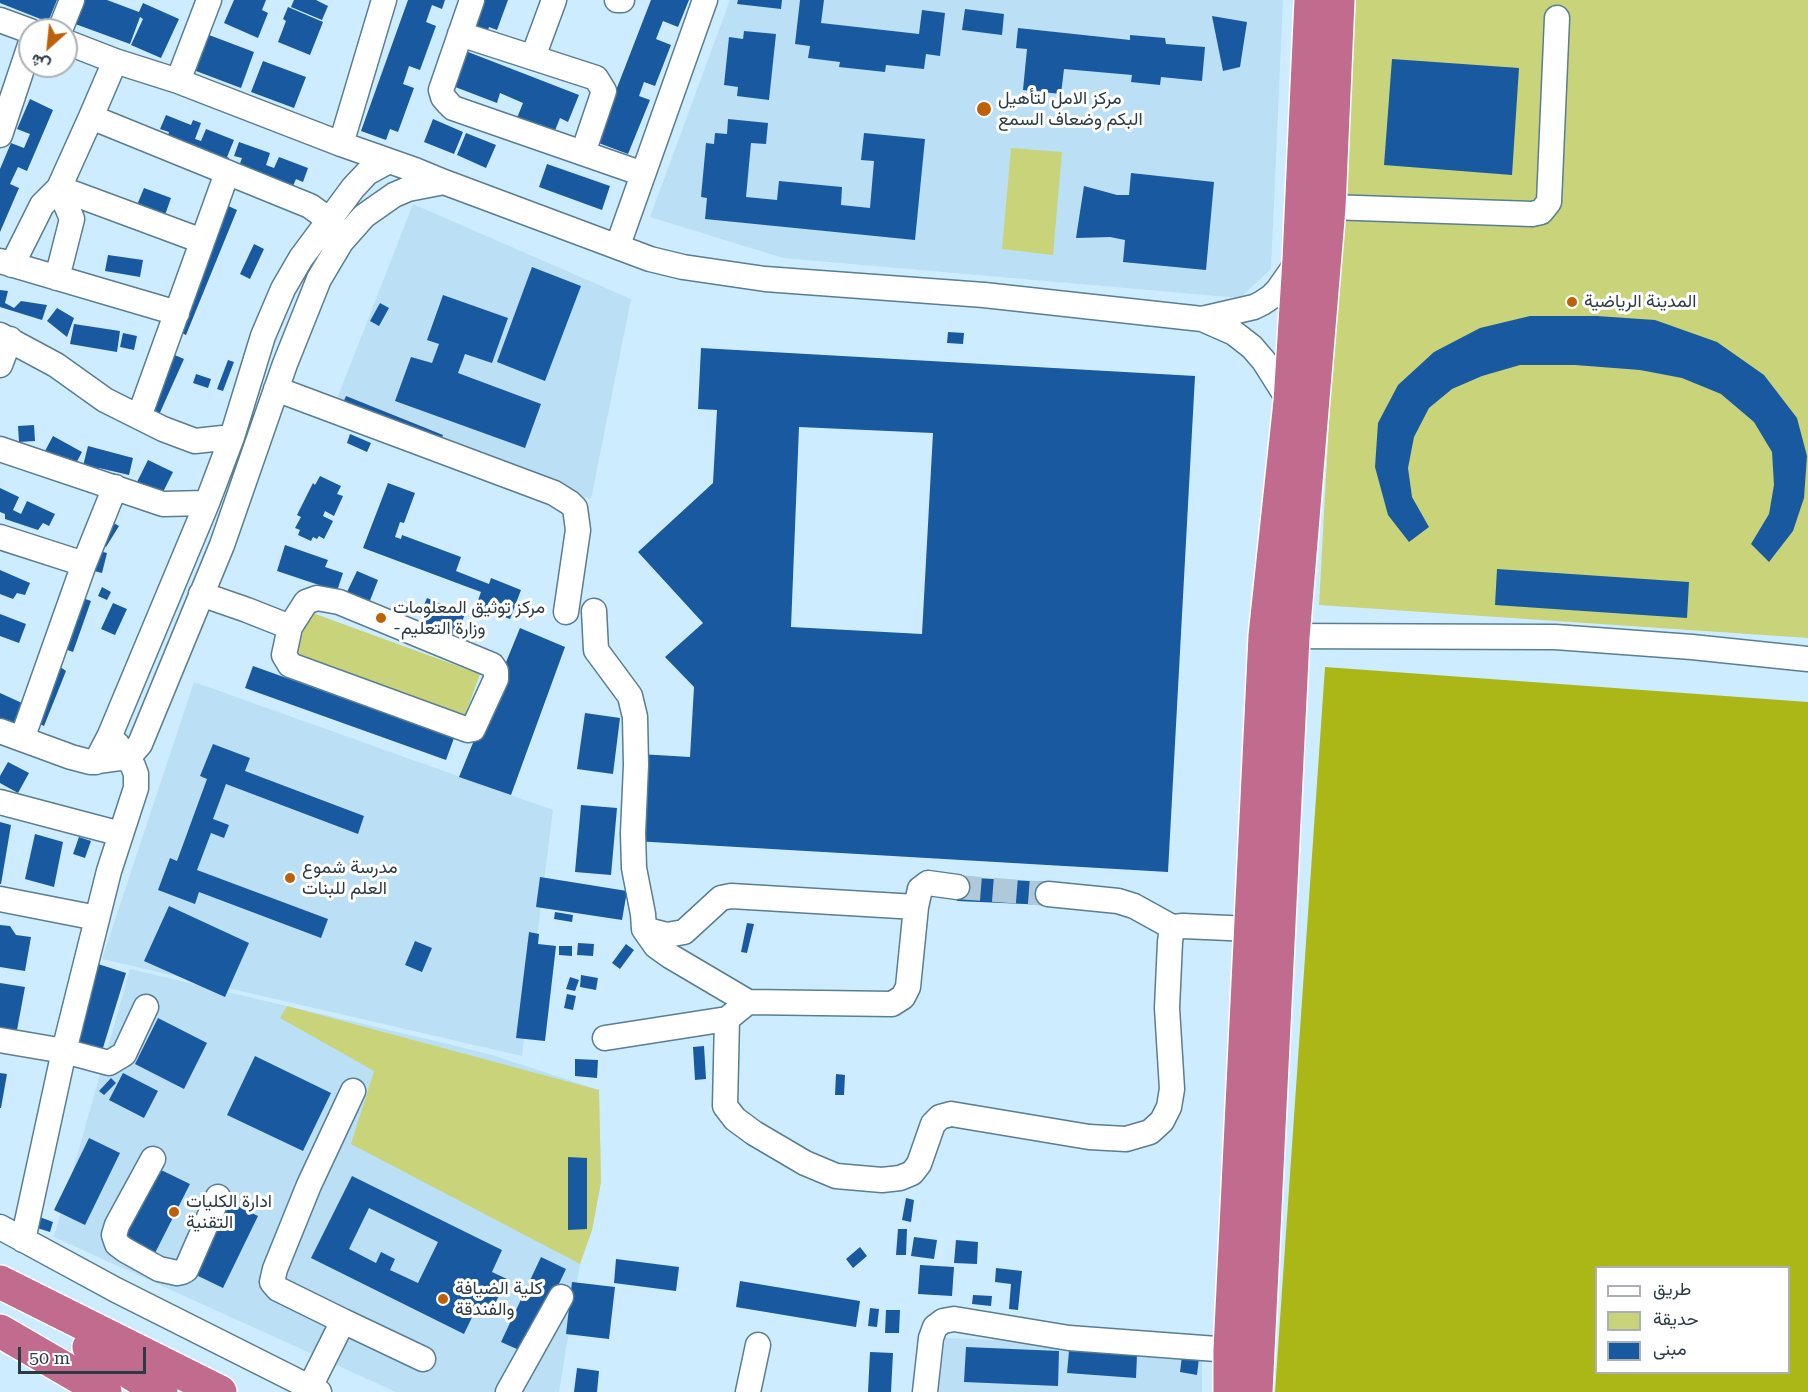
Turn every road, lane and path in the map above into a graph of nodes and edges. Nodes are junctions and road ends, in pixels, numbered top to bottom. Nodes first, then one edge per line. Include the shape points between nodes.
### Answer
1 (72, 0) edge
2 (208, 0) edge
3 (384, 0) edge
4 (472, 0) edge
5 (554, 0) edge
6 (617, 0) edge
7 (622, 0) edge
8 (705, 0) edge
9 (1311, 0) edge
10 (1338, 0) edge
11 (65, 18) edge
12 (1557, 18) dead end
13 (0, 20) edge
14 (18, 27) edge
15 (460, 34) junction
16 (78, 47) edge
17 (533, 57) junction
18 (115, 61) junction
19 (18, 76) edge
20 (178, 81) junction
21 (4, 113) edge
22 (91, 117) junction
23 (341, 144) junction
24 (583, 153) junction
25 (389, 161) junction
26 (227, 173) junction
27 (643, 174) junction
28 (444, 182) junction
29 (59, 188) junction
30 (1329, 207) junction
31 (328, 221) junction
32 (202, 241) junction
33 (342, 242) junction
34 (618, 245) junction
35 (1299, 260) junction
36 (6, 263) edge
37 (57, 278) junction
38 (177, 313) junction
39 (1202, 319) junction
40 (5, 337) edge
41 (0, 365) edge
42 (276, 389) junction
43 (1290, 402) junction
44 (139, 417) junction
45 (232, 437) junction
46 (0, 448) edge
47 (116, 487) junction
48 (207, 503) junction
49 (0, 537) edge
50 (84, 564) junction
51 (201, 594) junction
52 (594, 611) dead end
53 (566, 612) dead end
54 (290, 627) junction
55 (1279, 636) junction
56 (1808, 659) edge
57 (11, 735) edge
58 (110, 735) junction
59 (127, 757) junction
60 (96, 762) junction
61 (0, 802) edge
62 (121, 834) junction
63 (957, 887) tunnel mouth
64 (1048, 894) tunnel mouth
65 (0, 900) edge
66 (916, 907) junction
67 (97, 918) junction
68 (1173, 927) junction
69 (644, 929) junction
70 (1251, 929) junction
71 (748, 1002) junction
72 (146, 1007) dead end
73 (727, 1018) junction
74 (605, 1038) dead end
75 (0, 1040) edge
76 (64, 1051) junction
77 (353, 1091) dead end
78 (153, 1159) dead end
79 (218, 1197) dead end
80 (0, 1227) edge
81 (23, 1240) junction
82 (159, 1269) junction
83 (0, 1282) edge
84 (0, 1291) edge
85 (561, 1297) dead end
86 (132, 1298) junction
87 (343, 1321) junction
88 (0, 1331) edge
89 (0, 1345) edge
90 (758, 1345) dead end
91 (1230, 1350) junction
92 (423, 1359) dead end
93 (315, 1390) edge
94 (66, 1392) edge
95 (105, 1392) edge
96 (161, 1392) edge
97 (220, 1392) edge
98 (508, 1392) edge
99 (748, 1392) edge
100 (929, 1392) edge
101 (1230, 1392) edge
102 (1256, 1392) edge

1 - 11 street
2 - 20 street
3 - 23 street
4 - 15 street
5 - 17 street
6 - 7 street
8 - 27 street
9 - 35 highway
10 - 30 highway
12 - 30 street via 1549,202 1541,212
13 - 14 street
15 - 17 street
15 - 24 street via 441,90 453,108
16 - 18 street
17 - 24 street via 596,78 604,91
18 - 20 street
18 - 22 street
19 - 21 street
20 - 23 street
22 - 26 street
22 - 29 street
23 - 25 street
24 - 27 street
25 - 28 street
25 - 31 street via 362,177
26 - 31 street via 309,206
26 - 32 street
27 - 34 street
28 - 33 street via 394,195 364,216
28 - 34 street
29 - 32 street
29 - 36 street via 42,205
29 - 37 street via 72,219
30 - 55 highway
31 - 33 street
31 - 45 street via 291,274 272,312
32 - 38 street
33 - 42 street via 308,303
34 - 39 street via 650,259 683,267 765,279 984,295
35 - 39 street via 1278,290 1262,303
35 - 43 highway
36 - 37 street
37 - 38 street
38 - 44 street
39 - 43 street via 1234,333 1252,347
40 - 41 street
40 - 44 street
42 - 51 street
42 - 53 street via 570,502 575,508 578,530
43 - 55 highway
44 - 45 street via 195,441
45 - 48 street
46 - 47 street
47 - 48 street via 163,504
47 - 50 street
48 - 58 street
49 - 50 street
50 - 57 street
51 - 54 street
51 - 59 street via 140,744
52 - 69 street via 596,650 630,696 635,717 634,868
54 - 54 street via 284,655 290,665 468,730 473,729 496,679 492,665 328,599 306,602
55 - 56 street via 1555,638
55 - 70 highway
55 - 102 highway
57 - 60 street
58 - 59 street
58 - 60 street
59 - 60 street
59 - 62 street via 136,774 136,788
61 - 62 street
62 - 67 street
63 - 66 street via 928,884 920,889
64 - 68 street via 1118,901
65 - 67 street
66 - 69 street via 731,896 721,898 684,932 667,935
66 - 71 street via 908,987 903,997 892,1004
67 - 76 street
68 - 70 street
68 - 73 street via 1167,1008 1172,1089 1162,1121 1138,1137 1089,1137 951,1114 933,1124 912,1173 882,1180 836,1176 805,1163 754,1132 735,1119 725,1106
69 - 71 street via 663,951
70 - 91 highway
71 - 73 street
72 - 76 street via 124,1054 115,1060 109,1063
73 - 74 street
75 - 76 street
76 - 81 street
77 - 87 street via 309,1185 272,1282 278,1289
78 - 82 street via 114,1235 124,1250
79 - 82 street via 186,1270 177,1273
80 - 81 street
81 - 86 street
82 - 86 street
83 - 97 highway
84 - 96 highway
85 - 98 street
86 - 93 street
87 - 92 street
87 - 93 street
88 - 95 highway
89 - 94 highway
90 - 99 street
91 - 100 street via 1069,1338 954,1319 935,1327 931,1338
91 - 101 highway

